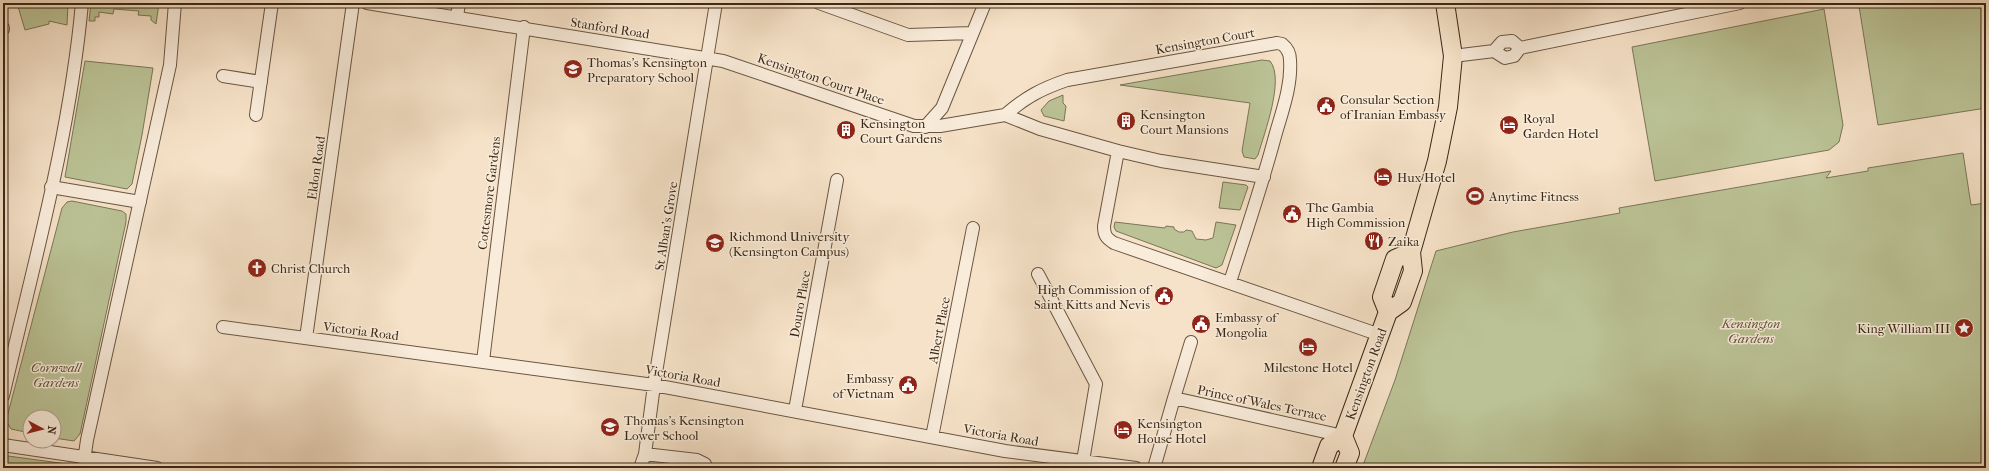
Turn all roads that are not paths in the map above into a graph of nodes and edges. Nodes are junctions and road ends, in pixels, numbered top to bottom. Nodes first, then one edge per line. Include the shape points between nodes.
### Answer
1 (82, 3) edge
2 (175, 3) edge
3 (272, 3) edge
4 (353, 3) edge
5 (367, 3) edge
6 (459, 3) edge
7 (716, 3) edge
8 (819, 3) edge
9 (985, 3) edge
10 (1445, 3) edge
11 (1740, 3) edge
12 (457, 17) junction
13 (524, 28) junction
14 (972, 33) junction
15 (1453, 56) junction
16 (707, 58) junction
17 (223, 76) dead end
18 (261, 82) junction
19 (256, 115) dead end
20 (1005, 115) junction
21 (925, 127) junction
22 (1118, 152) junction
23 (1264, 177) junction
24 (836, 180) dead end
25 (52, 187) junction
26 (140, 202) junction
27 (973, 228) dead end
28 (1038, 274) dead end
29 (1230, 282) junction
30 (222, 327) dead end
31 (1380, 335) junction
32 (306, 338) junction
33 (1191, 342) dead end
34 (483, 361) junction
35 (654, 385) junction
36 (3, 396) edge
37 (1174, 398) junction
38 (795, 410) junction
39 (1343, 436) junction
40 (932, 437) junction
41 (3, 445) edge
42 (645, 454) junction
43 (1083, 461) junction
44 (83, 463) edge
45 (157, 468) edge
46 (640, 468) edge
47 (706, 468) edge
48 (1136, 468) edge
49 (1154, 468) edge
50 (1321, 468) edge
51 (1344, 468) edge

1 - 25 street via 77,57
2 - 26 street via 170,65
3 - 18 street
4 - 32 street, Eldon Road
5 - 12 street, Stanford Road
6 - 12 street
7 - 16 street, St Alban's Grove
8 - 14 street via 908,35
9 - 14 street
10 - 15 main road, Kensington Road
11 - 15 street via 1520,48 1514,56 1505,58 1494,51
12 - 13 street, Stanford Road
13 - 16 street, Stanford Road
13 - 34 street, Cottesmore Gardens
14 - 21 street via 942,108
15 - 31 main road, Kensington Road via 1448,107 1414,246 1413,268 1405,296 1402,302 1388,312
16 - 21 street, Kensington Court Place via 723,61 914,126
16 - 35 street, St Alban's Grove
17 - 18 street
18 - 19 street
20 - 21 street
20 - 22 street via 1040,130
20 - 23 street, Kensington Court via 1042,88 1067,80 1282,44 1290,59 1290,79
22 - 23 street
22 - 29 street via 1104,226 1107,239
23 - 29 street, Kensington Court
24 - 38 street, Douro Place
25 - 26 street
25 - 36 street
26 - 44 street
27 - 40 street, Albert Place
28 - 43 street via 1096,384
29 - 31 street
30 - 32 street, Victoria Road
31 - 39 main road, Kensington Road
32 - 34 street, Victoria Road
33 - 37 street, Prince of Wales Terrace
34 - 35 street, Victoria Road
35 - 38 street, Victoria Road
35 - 42 street, St Alban's Grove
37 - 39 street, Prince of Wales Terrace
37 - 49 street, Prince of Wales Terrace
38 - 40 street, Victoria Road
39 - 50 main road, Kensington Road via 1329,446
39 - 51 main road, Kensington Road via 1350,453
40 - 43 street, Victoria Road via 1006,451
41 - 44 street
42 - 46 street, St Alban's Grove
42 - 47 street via 697,460 705,464
43 - 48 street, Victoria Road
44 - 45 street

